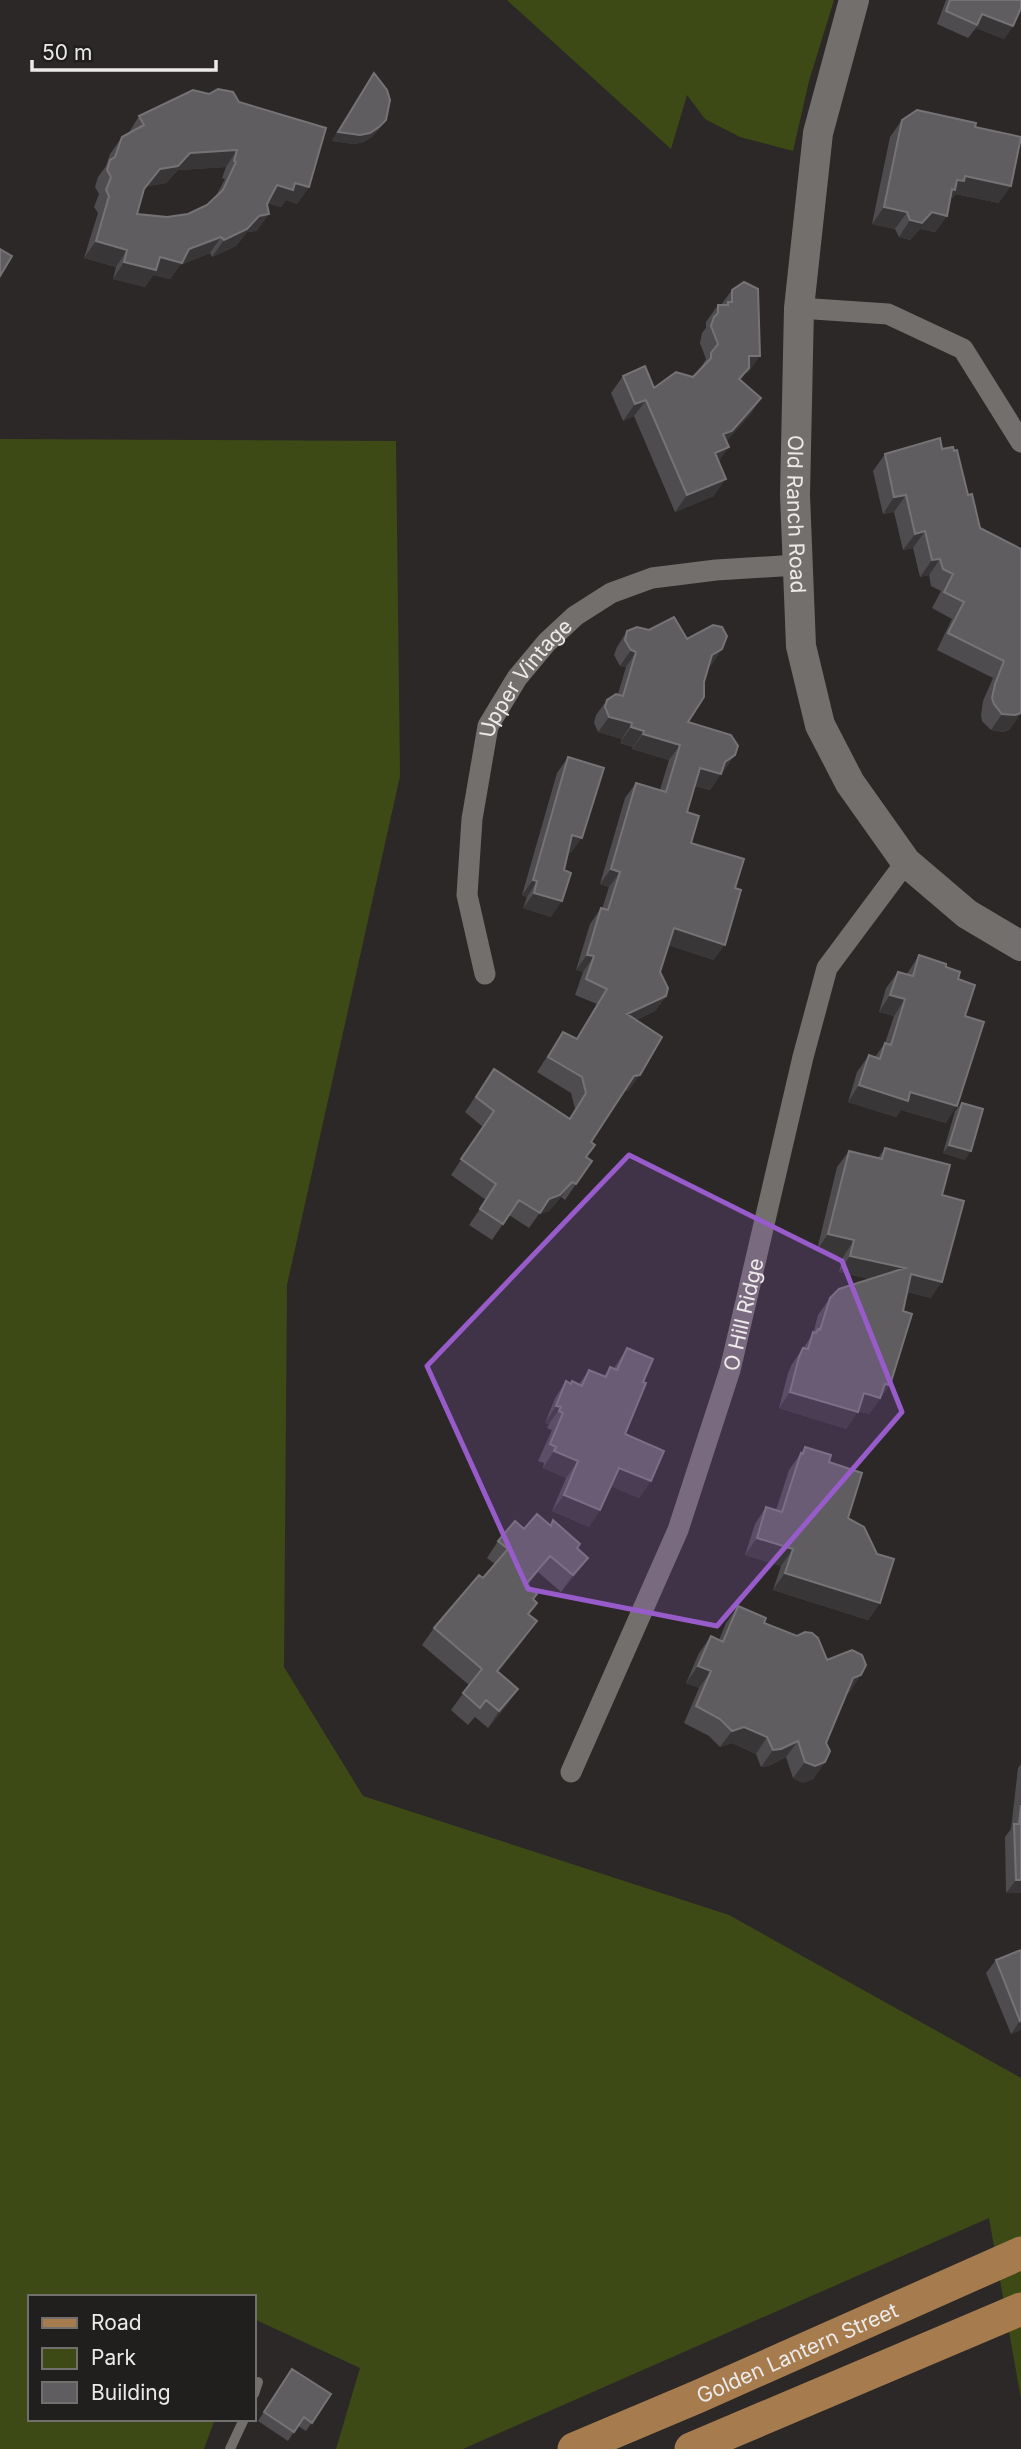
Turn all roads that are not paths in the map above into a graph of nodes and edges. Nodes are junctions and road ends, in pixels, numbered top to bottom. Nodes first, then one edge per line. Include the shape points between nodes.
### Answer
1 (854, 0) edge
2 (799, 308) junction
3 (1021, 442) edge
4 (797, 565) junction
5 (906, 862) junction
6 (1021, 946) edge
7 (485, 974) dead end
8 (571, 1772) dead end
9 (1021, 2253) edge
10 (1021, 2309) edge
11 (258, 2382) dead end
12 (256, 2388) edge
13 (243, 2421) edge
14 (230, 2449) edge
15 (574, 2449) edge
16 (691, 2449) edge

1 - 2 street, Old Ranch Road via 818,133
2 - 3 street via 888,314 963,349
2 - 4 street, Old Ranch Road
4 - 5 street, Old Ranch Road via 801,646 820,725 850,783
4 - 7 street, Upper Vintage via 652,578 611,593 575,616 517,678 488,726 472,819 467,895
5 - 6 street, Old Ranch Road via 967,914
5 - 8 street, O Hill Ridge via 827,968 736,1347 714,1419 678,1530
9 - 15 main road, Golden Lantern Street
10 - 16 main road
11 - 12 lane
13 - 14 lane

